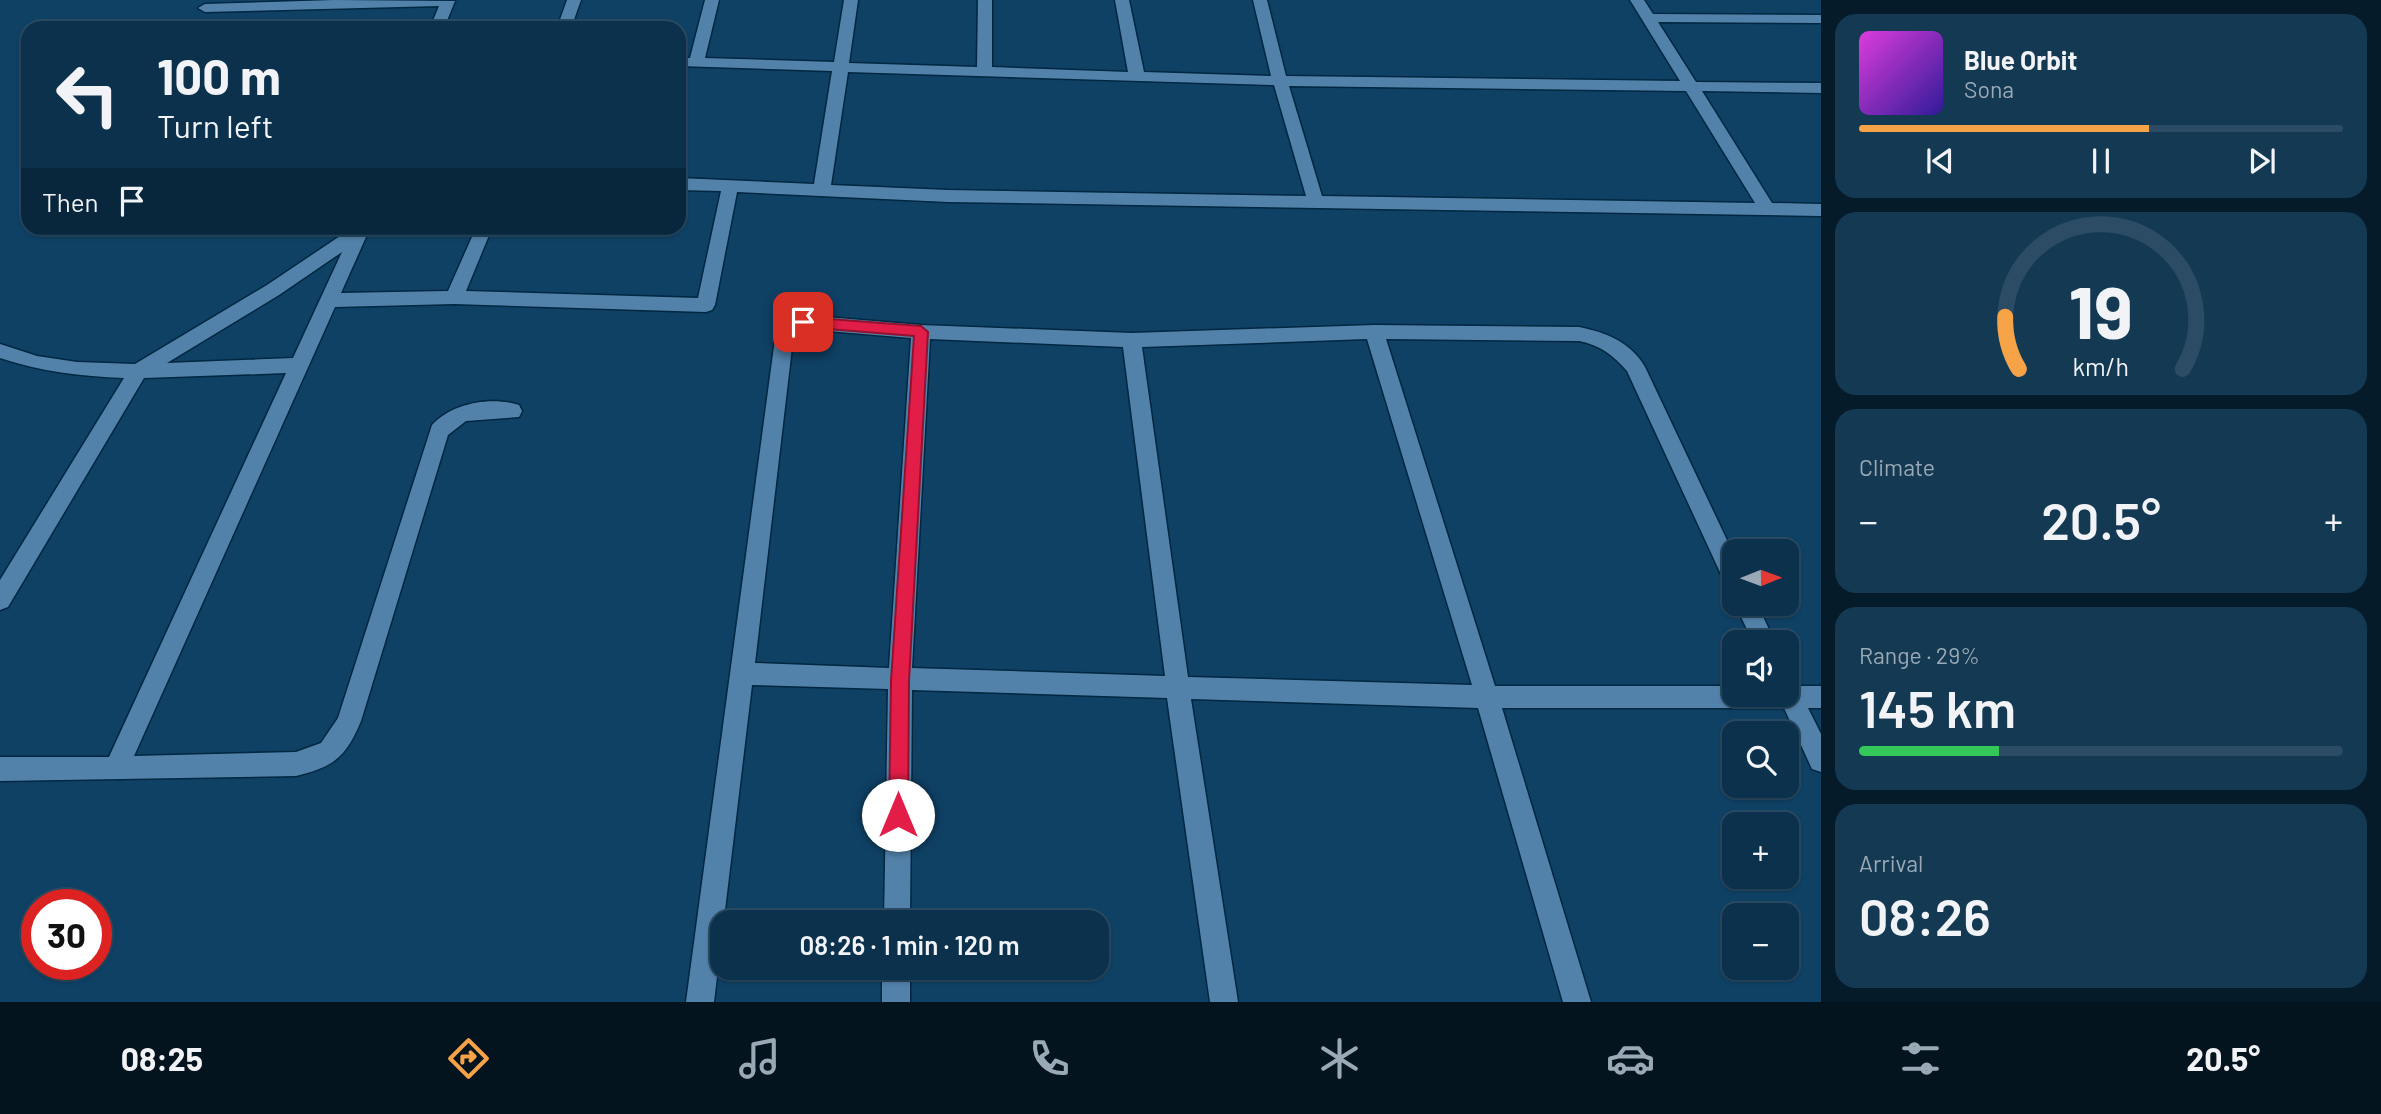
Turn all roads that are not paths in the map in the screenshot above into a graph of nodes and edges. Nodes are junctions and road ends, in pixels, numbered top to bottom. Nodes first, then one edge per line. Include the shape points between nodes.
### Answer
1 (448, 0) edge
2 (575, 0) edge
3 (712, 0) edge
4 (851, 0) edge
5 (985, 0) edge
6 (1122, 0) edge
7 (1259, 0) edge
8 (1637, 0) edge
9 (263, 4) edge
10 (205, 8) dead end
11 (1649, 18) junction
12 (1821, 19) edge
13 (440, 21) edge
14 (567, 21) edge
15 (686, 62) edge
16 (696, 62) junction
17 (840, 67) junction
18 (984, 73) junction
19 (1137, 77) junction
20 (1280, 81) junction
21 (1690, 86) junction
22 (1821, 89) edge
23 (686, 184) edge
24 (730, 186) junction
25 (822, 189) junction
26 (1316, 203) junction
27 (1768, 210) junction
28 (1821, 210) edge
29 (351, 235) edge
30 (357, 235) edge
31 (481, 235) edge
32 (454, 297) junction
33 (330, 299) junction
34 (921, 332) junction
35 (1374, 332) junction
36 (1132, 340) junction
37 (0, 351) edge
38 (301, 365) junction
39 (138, 372) junction
40 (512, 411) dead end
41 (1722, 552) edge
42 (5, 579) edge
43 (0, 600) edge
44 (743, 674) junction
45 (900, 681) junction
46 (1178, 689) junction
47 (1722, 694) edge
48 (1799, 694) edge
49 (1487, 697) junction
50 (1821, 697) edge
51 (1795, 707) edge
52 (1821, 760) edge
53 (0, 769) edge
54 (116, 769) junction
55 (897, 910) edge
56 (896, 980) edge
57 (700, 1002) edge
58 (896, 1002) edge
59 (1224, 1002) edge
60 (1577, 1002) edge

1 - 9 street
1 - 13 street
2 - 14 street
3 - 16 street
4 - 17 street
5 - 18 street
6 - 19 street
7 - 20 street
8 - 11 street
9 - 10 street
11 - 12 street
11 - 21 street
15 - 16 street
16 - 17 street
17 - 18 street
17 - 25 street
18 - 19 street
19 - 20 street
20 - 21 street
20 - 26 street
21 - 22 street
21 - 27 street
23 - 24 street
24 - 25 street
24 - 32 street via 706,305
25 - 26 street via 948,197
26 - 27 street
27 - 28 street
29 - 39 street via 273,290
30 - 33 street
31 - 32 street
32 - 33 street
33 - 38 street
34 - 36 street
34 - 44 street via 803,322 788,330
34 - 45 street
35 - 36 street
35 - 41 street via 1579,334 1602,338 1620,349 1635,367
35 - 49 street
36 - 46 street
37 - 39 street via 54,367
38 - 39 street
38 - 54 street
39 - 42 street
40 - 54 street via 458,413 439,431 337,747 319,759 296,764
42 - 43 street
44 - 45 street
44 - 57 street
45 - 46 street
45 - 55 street
46 - 49 street
46 - 59 street
47 - 49 street
48 - 50 street
49 - 60 street
51 - 52 street
53 - 54 street
56 - 58 street

